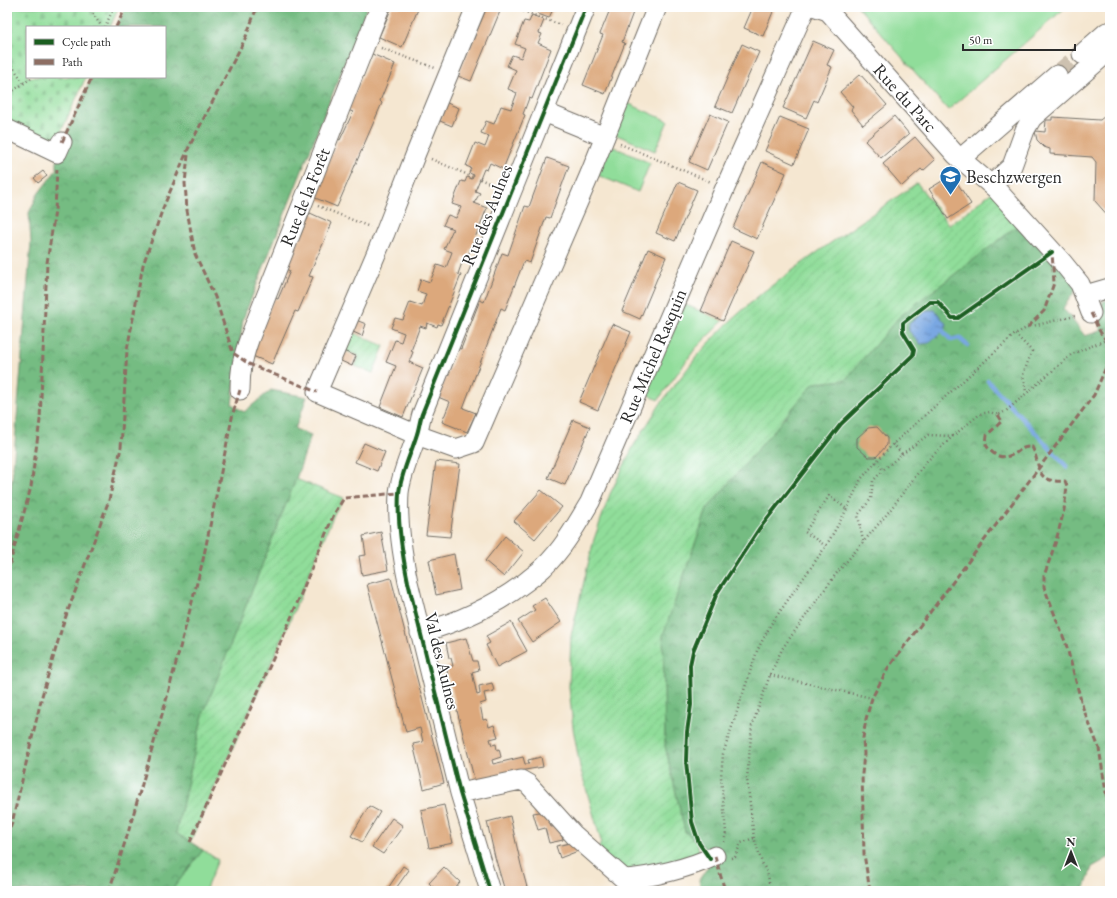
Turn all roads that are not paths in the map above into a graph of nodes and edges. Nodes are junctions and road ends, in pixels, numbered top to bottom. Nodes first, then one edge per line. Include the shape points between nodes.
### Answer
1 (380, 7) edge
2 (476, 7) edge
3 (586, 7) edge
4 (657, 7) edge
5 (806, 7) edge
6 (816, 7) edge
7 (1108, 41) edge
8 (1082, 54) tunnel mouth
9 (1057, 75) tunnel mouth
10 (544, 112) junction
11 (7, 129) edge
12 (605, 138) junction
13 (62, 142) dead end
14 (960, 159) junction
15 (993, 187) junction
16 (1110, 286) edge
17 (240, 390) dead end
18 (417, 435) junction
19 (420, 633) junction
20 (460, 793) junction
21 (722, 857) road end
22 (490, 891) edge

1 - 17 street, Rue de la Forêt via 250,337 240,373
2 - 18 street via 385,233 317,392
3 - 10 street, Rue des Aulnes
4 - 12 street
5 - 19 street, Rue Michel Rasquin via 590,502 570,535 544,567 513,592 485,609 448,625
6 - 14 street, Rue du Parc via 828,11
7 - 8 street
7 - 15 street via 1032,118 1024,130 1012,166
9 - 14 street
10 - 12 street
10 - 18 street, Rue des Aulnes via 422,414
11 - 13 street via 57,153
12 - 18 street via 474,443 456,449
14 - 15 street, Rue du Parc
15 - 16 street, Rue du Parc via 1063,263 1080,284 1088,304
18 - 19 street, Val des Aulnes via 408,455 399,493 399,523 401,549
19 - 20 street, Val des Aulnes
20 - 21 street via 521,780 528,784 574,835 624,879 638,878
20 - 22 street, Val des Aulnes

